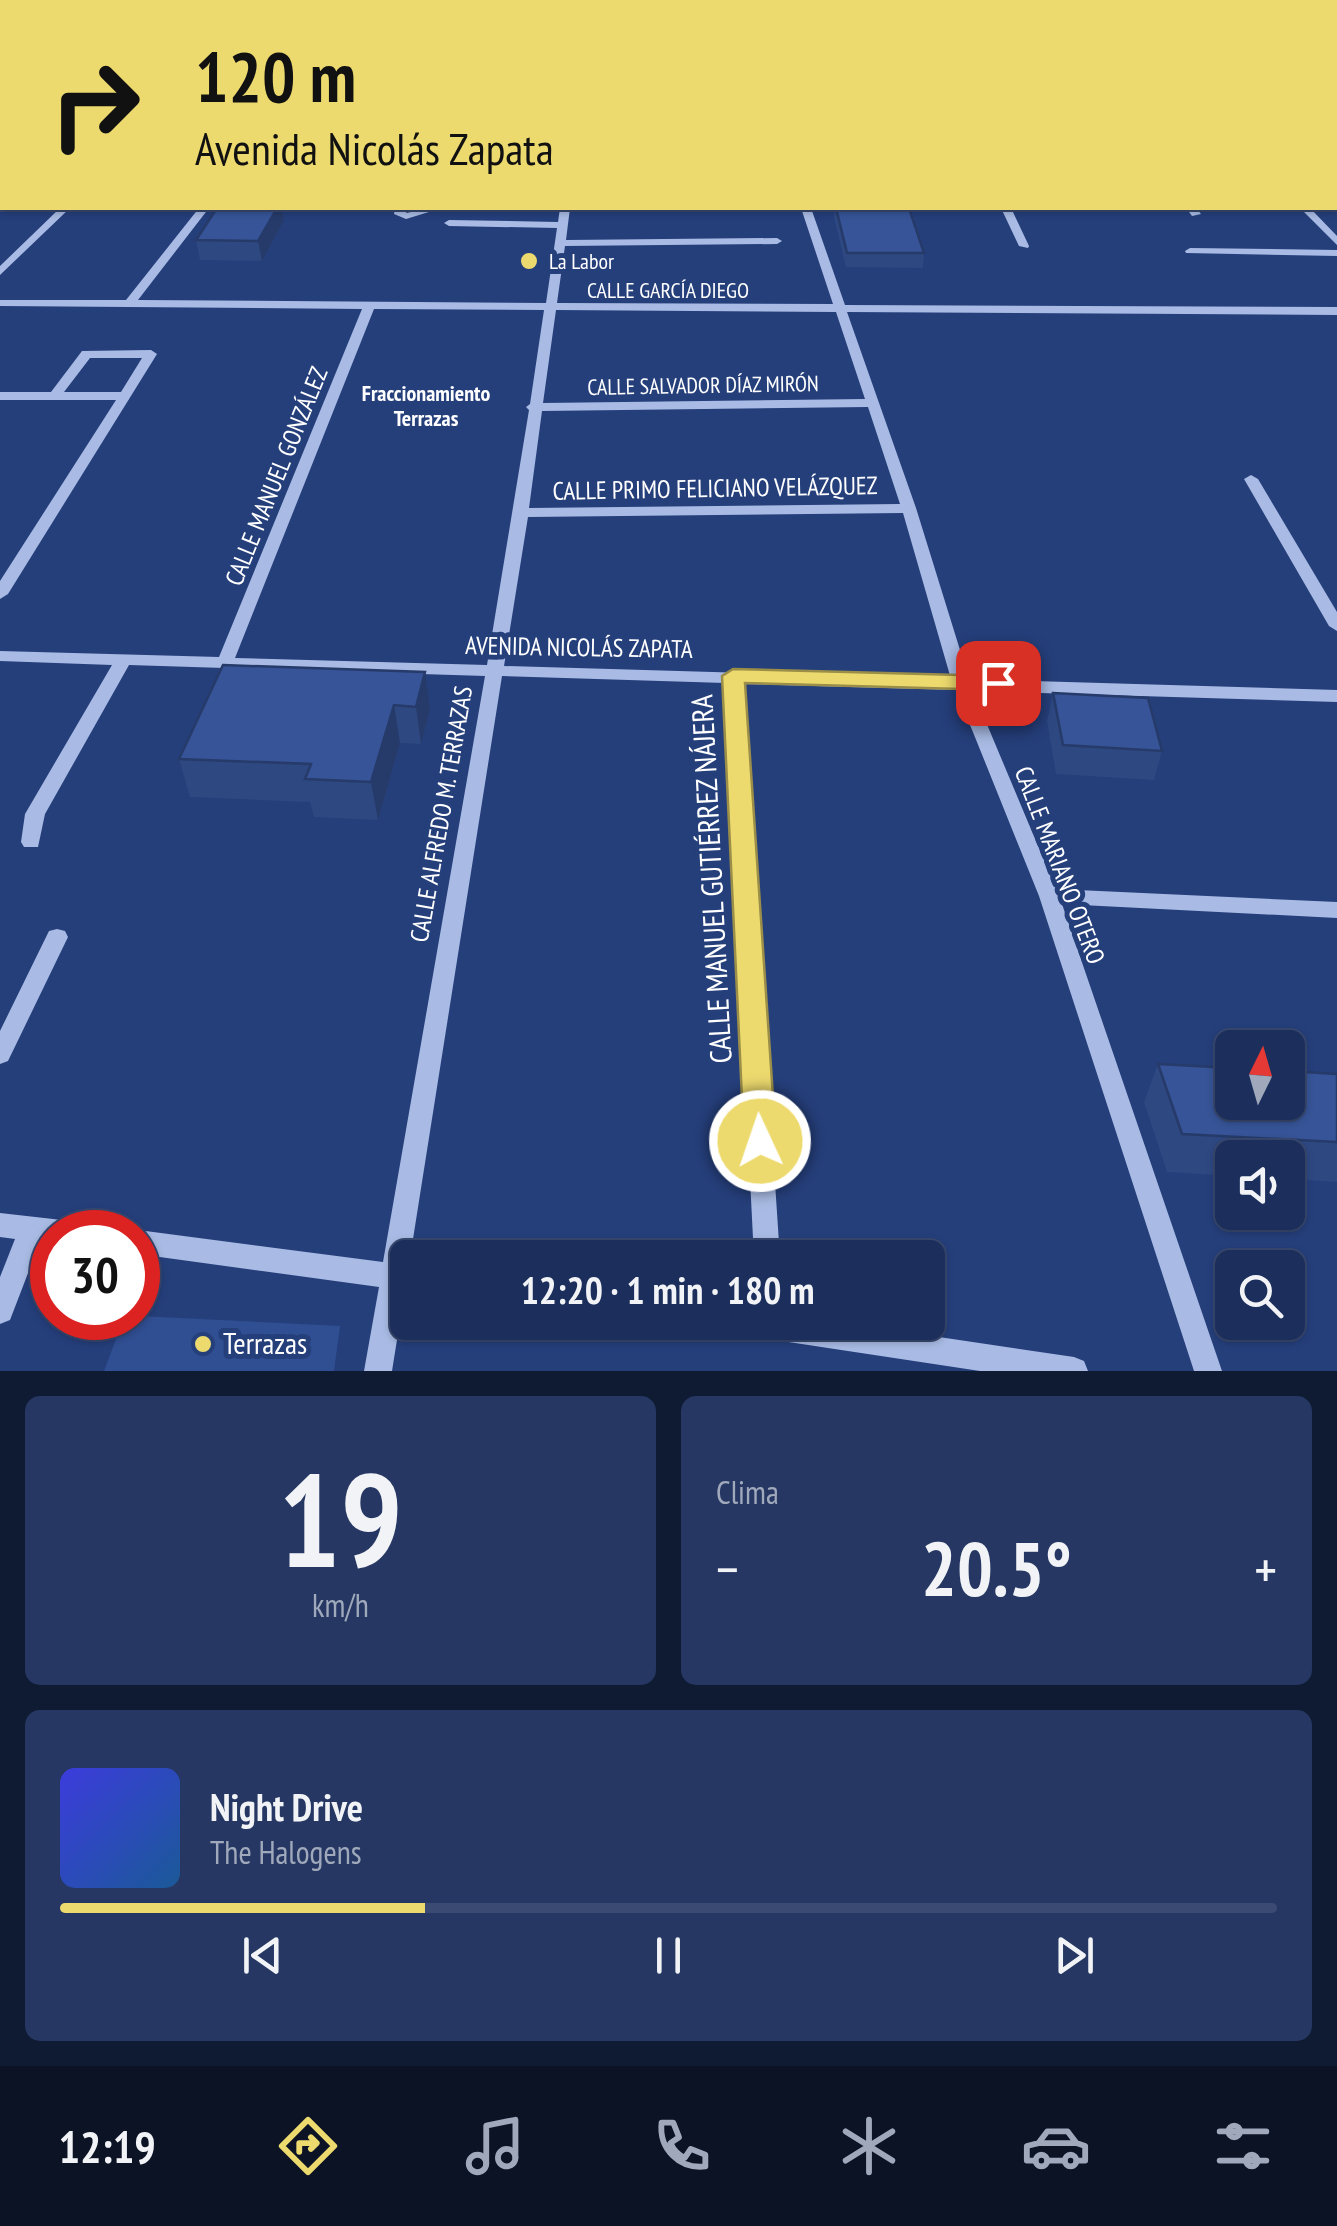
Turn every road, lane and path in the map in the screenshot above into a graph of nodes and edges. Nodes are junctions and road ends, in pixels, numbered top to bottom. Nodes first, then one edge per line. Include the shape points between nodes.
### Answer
1 (797, 0) edge
2 (812, 0) edge
3 (63, 210) edge
4 (202, 210) edge
5 (399, 210) edge
6 (429, 210) edge
7 (565, 210) edge
8 (807, 210) edge
9 (1007, 210) edge
10 (1306, 210) edge
11 (449, 223) dead end
12 (562, 225) junction
13 (777, 241) dead end
14 (1337, 242) edge
15 (560, 243) junction
16 (1024, 246) dead end
17 (1190, 251) dead end
18 (1337, 253) edge
19 (0, 272) edge
20 (0, 304) edge
21 (128, 305) junction
22 (368, 308) junction
23 (547, 310) junction
24 (838, 310) junction
25 (1337, 311) edge
26 (0, 396) edge
27 (55, 396) junction
28 (127, 396) junction
29 (872, 403) junction
30 (533, 407) junction
31 (1251, 480) dead end
32 (908, 508) junction
33 (521, 513) junction
34 (0, 594) edge
35 (1337, 626) edge
36 (0, 656) edge
37 (124, 658) junction
38 (226, 660) junction
39 (496, 670) junction
40 (733, 676) junction
41 (961, 682) junction
42 (1337, 696) edge
43 (31, 842) dead end
44 (1050, 896) junction
45 (1337, 910) edge
46 (57, 937) dead end
47 (0, 1054) edge
48 (0, 1225) edge
49 (30, 1228) edge
50 (30, 1233) edge
51 (406, 1240) edge
52 (766, 1240) edge
53 (160, 1245) edge
54 (390, 1276) edge
55 (0, 1311) edge
56 (390, 1320) edge
57 (868, 1340) edge
58 (378, 1371) edge
59 (1074, 1371) edge
60 (1208, 1371) edge

1 - 2 street
3 - 19 street
4 - 21 street
5 - 6 street via 406,216
7 - 12 street, CALLE ALFREDO M. TERRAZAS
8 - 24 street, CALLE MARIANO OTERO
9 - 16 street
10 - 14 street
11 - 12 street
12 - 15 street, CALLE ALFREDO M. TERRAZAS
13 - 15 street
15 - 23 street, CALLE ALFREDO M. TERRAZAS
17 - 18 street
20 - 21 street, CALLE GARCÍA DIEGO
21 - 22 street, CALLE GARCÍA DIEGO
22 - 23 street, CALLE GARCÍA DIEGO
22 - 38 street, CALLE MANUEL GONZÁLEZ
23 - 24 street, CALLE GARCÍA DIEGO
23 - 30 street, CALLE ALFREDO M. TERRAZAS
24 - 25 street, CALLE GARCÍA DIEGO
24 - 29 street, CALLE MARIANO OTERO
26 - 27 street
27 - 28 street
27 - 28 street via 86,354 151,354
28 - 34 street
29 - 30 street, CALLE SALVADOR DÍAZ MIRÓN
29 - 32 street, CALLE MARIANO OTERO
30 - 33 street, CALLE ALFREDO M. TERRAZAS
31 - 35 street
32 - 33 street, CALLE PRIMO FELICIANO VELÁZQUEZ
32 - 41 street, CALLE MARIANO OTERO
33 - 39 street, CALLE ALFREDO M. TERRAZAS
36 - 37 street, AVENIDA NICOLÁS ZAPATA
37 - 38 street, AVENIDA NICOLÁS ZAPATA
37 - 43 street via 34,814
38 - 39 street, AVENIDA NICOLÁS ZAPATA
39 - 40 street, AVENIDA NICOLÁS ZAPATA
39 - 51 street, CALLE ALFREDO M. TERRAZAS
40 - 41 street, AVENIDA NICOLÁS ZAPATA
40 - 52 street, CALLE MANUEL GUTIÉRREZ NÁJERA
41 - 42 street, AVENIDA NICOLÁS ZAPATA
41 - 44 street, CALLE MARIANO OTERO
44 - 45 street
44 - 60 street, CALLE MARIANO OTERO
46 - 47 street
48 - 49 street
50 - 55 street
53 - 54 street
56 - 58 street, CALLE ALFREDO M. TERRAZAS
57 - 59 street

